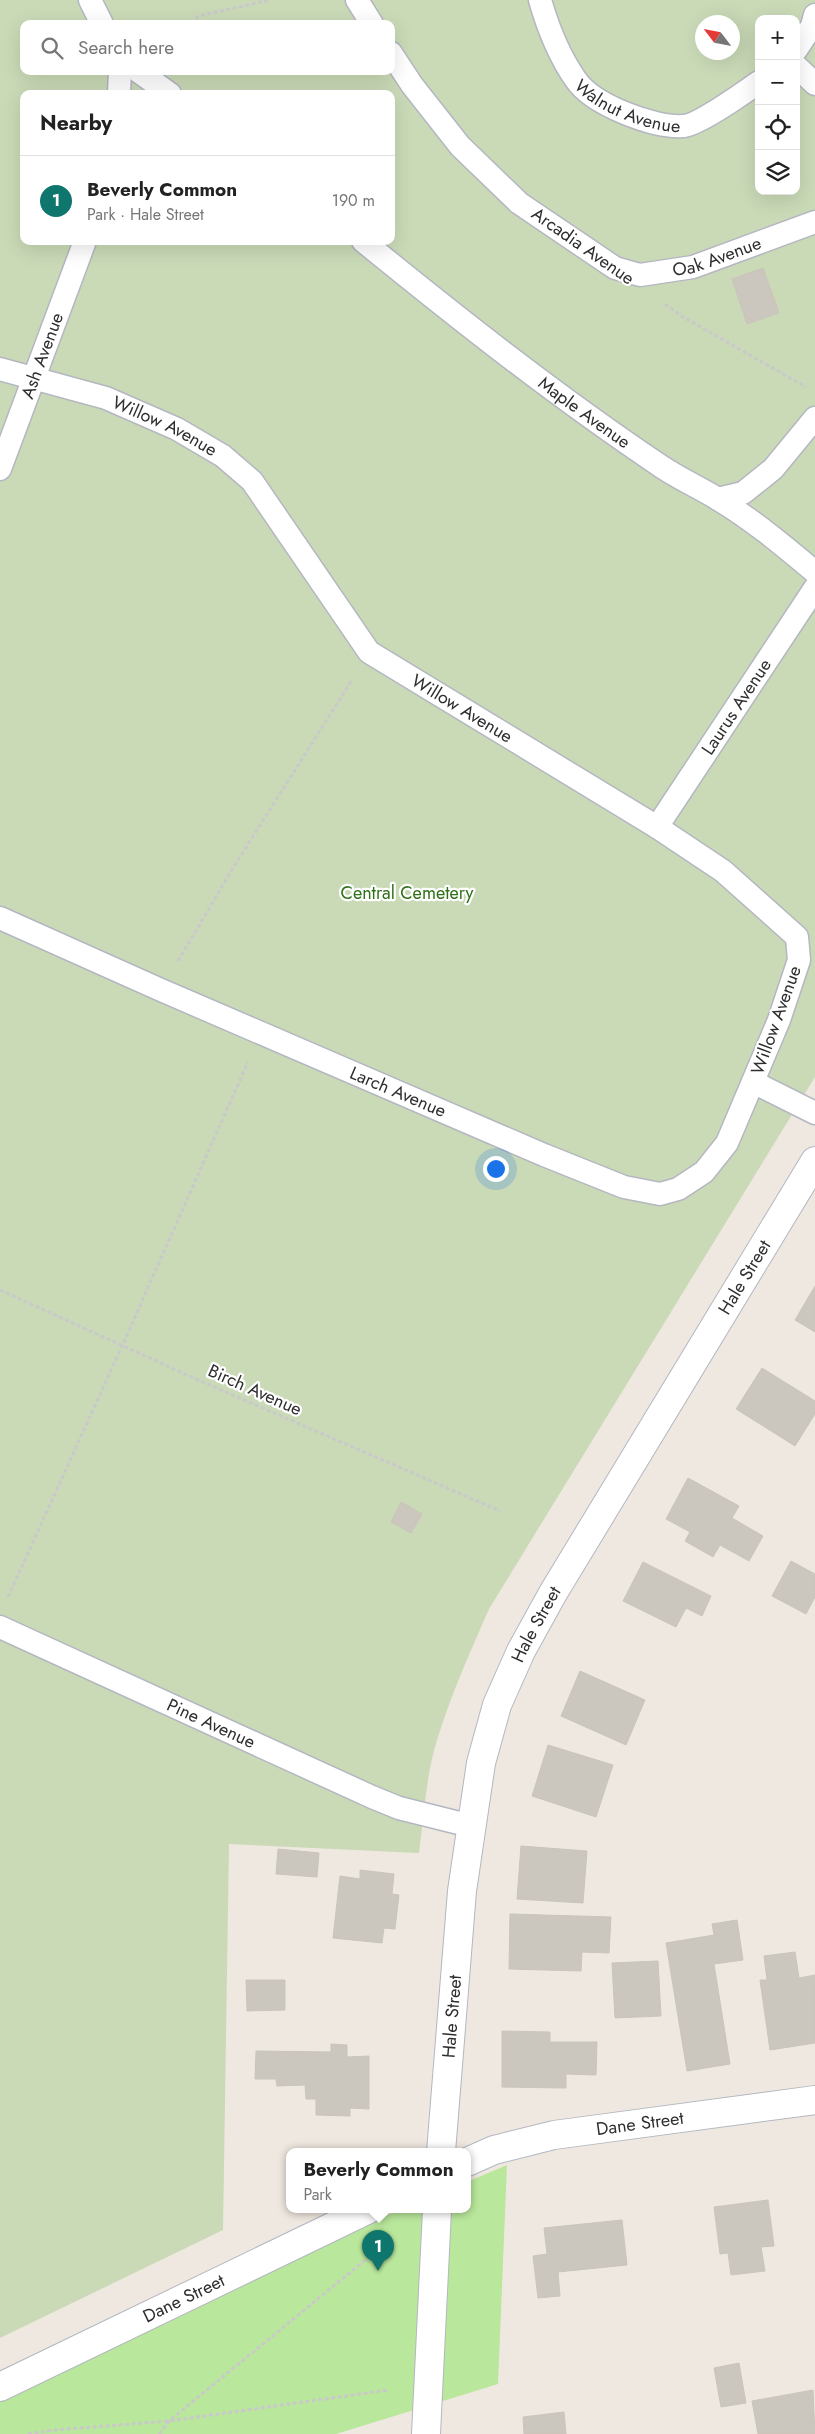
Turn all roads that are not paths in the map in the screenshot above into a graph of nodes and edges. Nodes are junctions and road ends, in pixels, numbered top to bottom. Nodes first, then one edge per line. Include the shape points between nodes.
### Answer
1 (90, 0) edge
2 (358, 0) edge
3 (540, 0) edge
4 (815, 15) edge
5 (100, 20) edge
6 (370, 20) edge
7 (800, 44) edge
8 (395, 60) edge
9 (800, 70) edge
10 (120, 75) edge
11 (144, 75) edge
12 (815, 84) edge
13 (755, 85) edge
14 (118, 90) edge
15 (164, 90) edge
16 (815, 222) edge
17 (83, 245) edge
18 (368, 245) edge
19 (615, 268) joint
20 (0, 369) edge
21 (32, 378) junction
22 (815, 418) edge
23 (0, 469) edge
24 (718, 499) junction
25 (815, 572) edge
26 (815, 588) edge
27 (656, 827) junction
28 (0, 918) edge
29 (754, 1082) junction
30 (815, 1113) edge
31 (815, 1161) edge
32 (0, 1627) edge
33 (471, 1826) junction
34 (815, 2100) edge
35 (440, 2148) edge
36 (471, 2160) edge
37 (361, 2213) edge
38 (437, 2213) edge
39 (0, 2387) edge
40 (426, 2434) edge

1 - 5 lane
2 - 6 lane
3 - 13 lane, Walnut Avenue via 549,30 577,82 610,107 651,122 684,126 729,103
4 - 7 lane
8 - 19 lane, Arcadia Avenue via 460,146 519,203
9 - 12 lane
10 - 14 lane
11 - 15 lane
16 - 19 lane, Oak Avenue via 693,267 640,275
17 - 21 lane, Ash Avenue
18 - 24 lane, Maple Avenue via 449,311 663,468
20 - 21 lane, Willow Avenue
21 - 23 lane, Ash Avenue
21 - 27 lane, Willow Avenue via 106,398 177,429 223,456 252,480 369,652
22 - 24 lane via 773,469 743,493
24 - 25 lane, Maple Avenue via 777,540
26 - 27 lane, Laurus Avenue
27 - 29 lane, Willow Avenue via 723,870 797,937 799,960
28 - 29 lane, Larch Avenue via 624,1187 660,1194 678,1189 704,1172 727,1143
29 - 30 lane
31 - 33 main road, Hale Street via 521,1651 497,1705 481,1763
32 - 33 lane, Pine Avenue via 372,1798
33 - 35 main road, Hale Street via 462,1890
34 - 36 main road, Dane Street via 554,2136 494,2150
37 - 39 main road, Dane Street
38 - 40 main road

